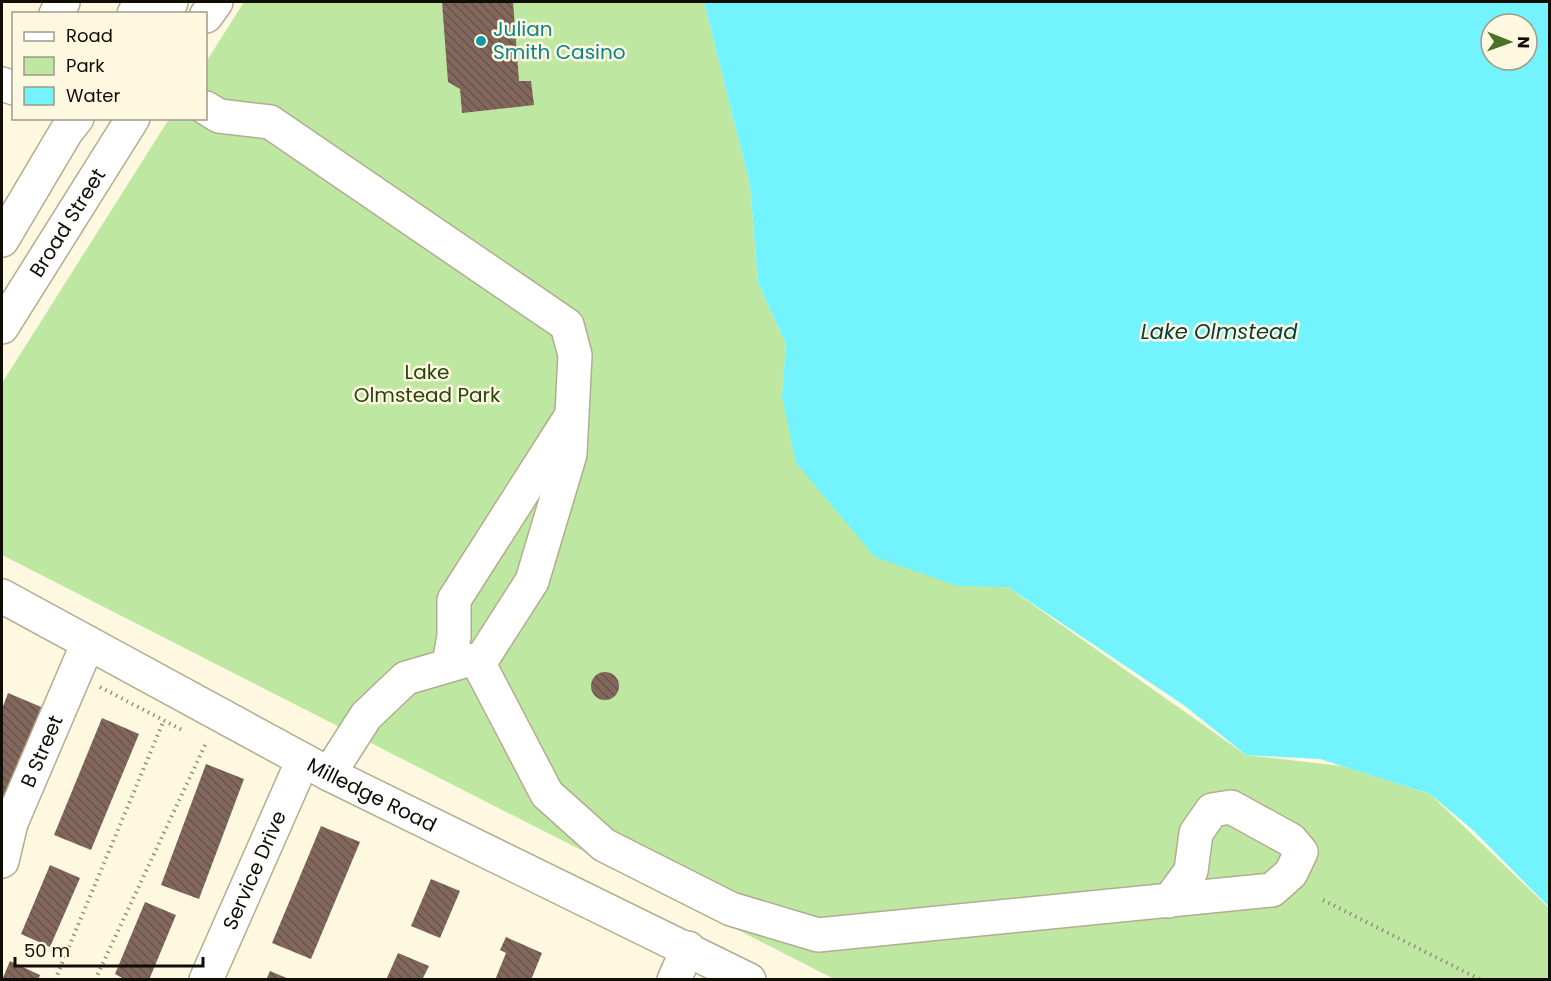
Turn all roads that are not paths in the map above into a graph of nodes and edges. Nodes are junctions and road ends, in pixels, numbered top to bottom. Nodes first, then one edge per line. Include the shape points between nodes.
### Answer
1 (216, 2) edge
2 (207, 15) edge
3 (207, 109) edge
4 (132, 120) edge
5 (72, 123) edge
6 (2, 240) edge
7 (2, 327) edge
8 (572, 414) junction
9 (2, 596) edge
10 (88, 642) junction
11 (464, 664) junction
12 (316, 767) junction
13 (2, 861) edge
14 (1169, 901) dead end
15 (688, 948) junction
16 (206, 980) edge
17 (674, 980) edge
18 (749, 980) edge

1 - 2 street
3 - 8 street via 219,116 270,122 567,325 575,355
4 - 7 street, Broad Street
5 - 6 street
8 - 11 street via 570,454 532,581
8 - 11 street via 454,600 454,636
9 - 10 street, Milledge Road
10 - 12 street, Milledge Road
10 - 13 street, B Street via 11,822
11 - 12 street, Service Drive via 406,678
11 - 14 street via 547,794 604,845 731,909 818,935
12 - 15 street, Milledge Road
12 - 16 street, Service Drive
15 - 17 street
15 - 18 street, Milledge Road

